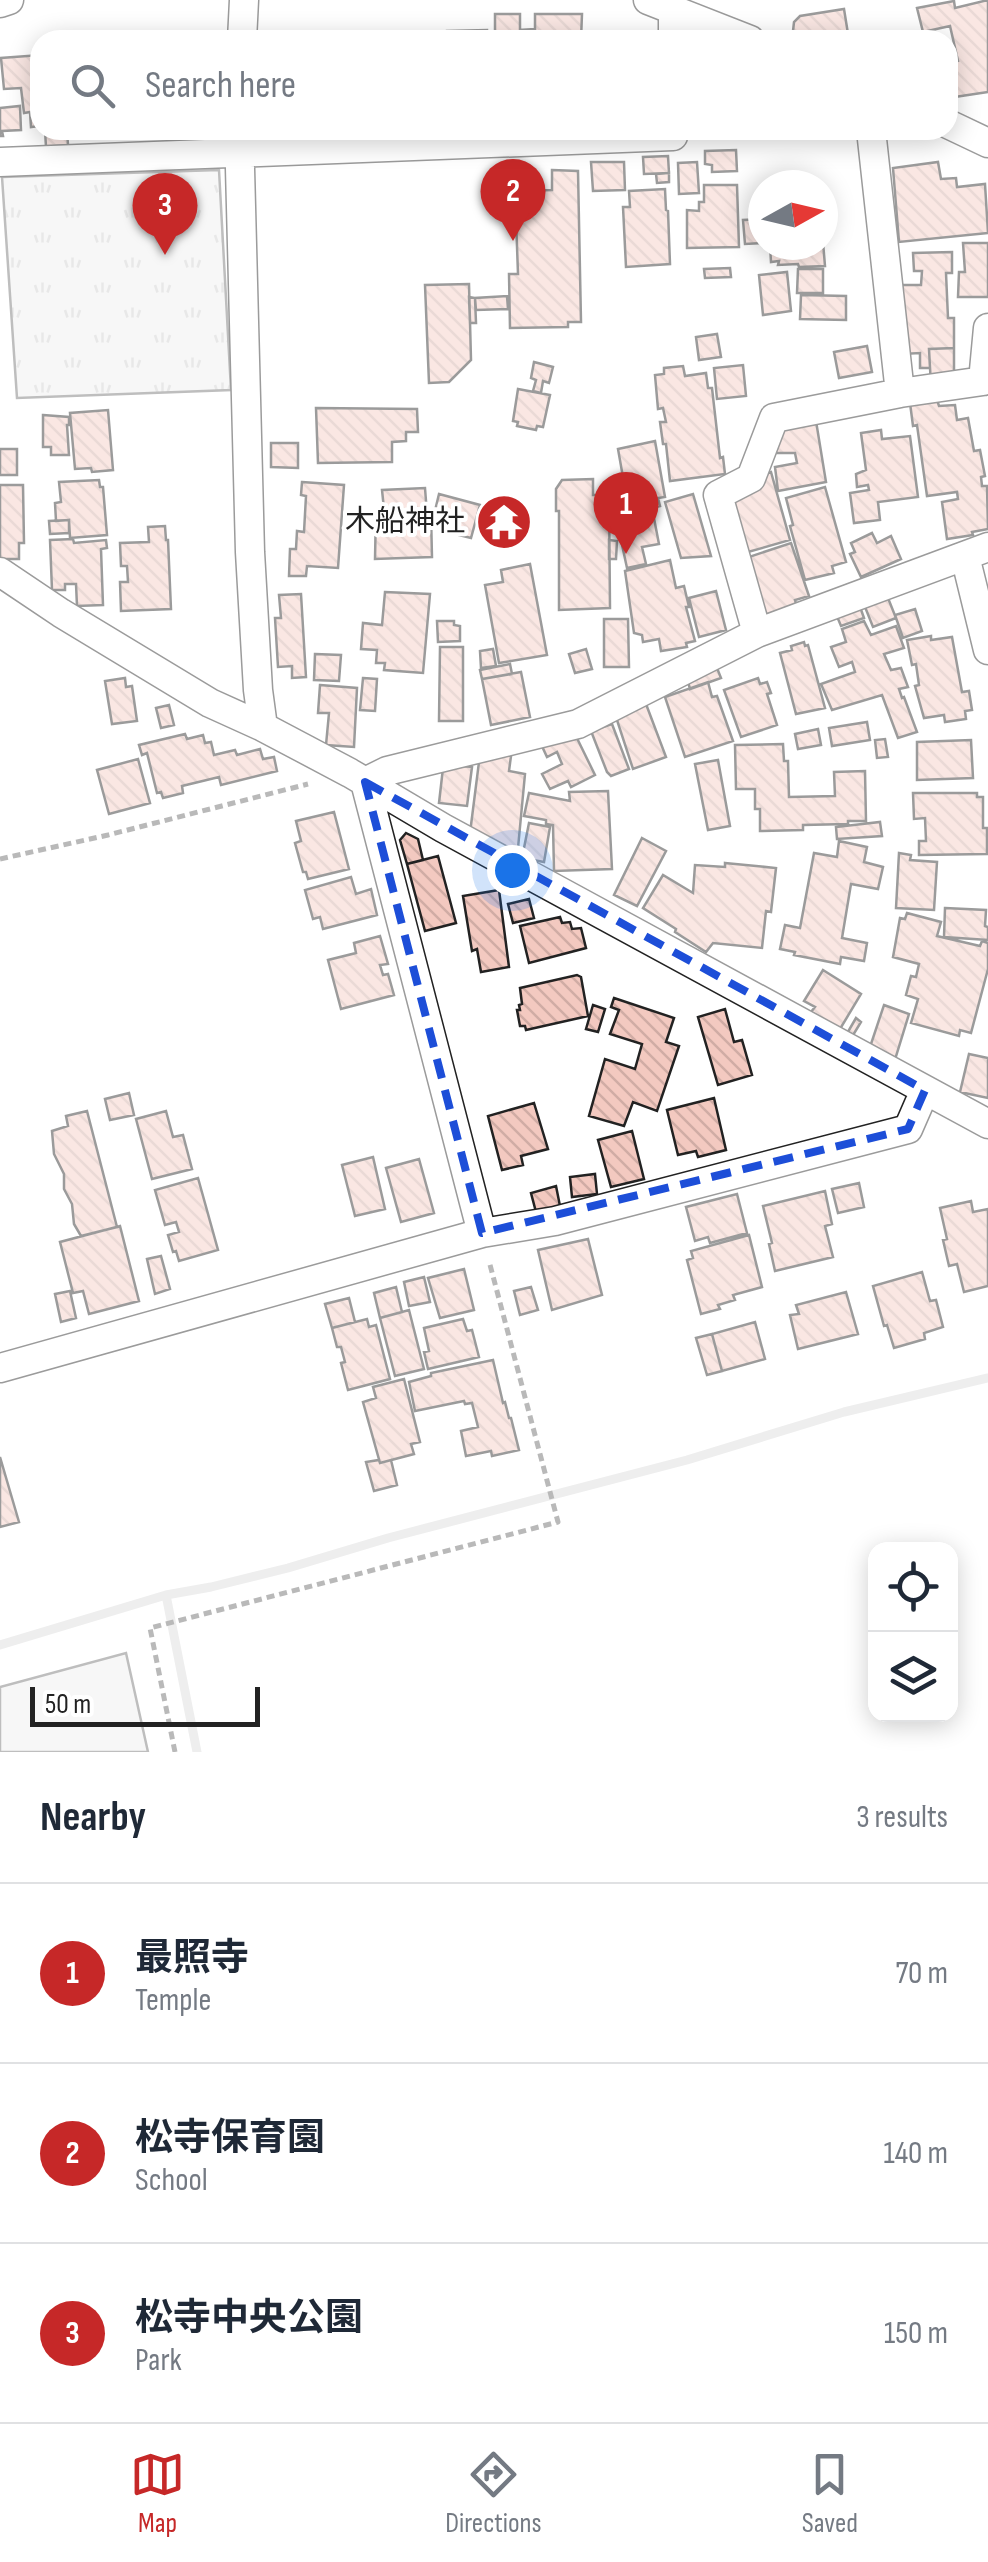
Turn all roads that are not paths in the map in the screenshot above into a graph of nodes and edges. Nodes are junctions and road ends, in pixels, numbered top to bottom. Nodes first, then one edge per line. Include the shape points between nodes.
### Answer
1 (10, 0) edge
2 (244, 0) edge
3 (0, 3) edge
4 (661, 5) edge
5 (242, 30) edge
6 (670, 30) edge
7 (725, 30) edge
8 (958, 128) edge
9 (384, 140) edge
10 (872, 140) edge
11 (239, 142) edge
12 (988, 142) edge
13 (0, 162) edge
14 (988, 328) edge
15 (900, 393) junction
16 (976, 552) edge
17 (0, 572) edge
18 (757, 634) junction
19 (988, 650) edge
20 (263, 727) junction
21 (358, 778) junction
22 (925, 1090) junction
23 (988, 1124) edge
24 (482, 1233) junction
25 (0, 1368) edge

1 - 3 street
2 - 5 street
4 - 6 street
4 - 7 street
8 - 12 street
9 - 11 street
10 - 15 street
11 - 13 street
11 - 20 street via 250,552
14 - 15 street via 983,381
15 - 18 street via 774,418 751,478 718,495
16 - 18 street
16 - 19 street
17 - 20 street via 210,703
18 - 21 street via 578,724
20 - 21 street
21 - 22 street
21 - 24 street
22 - 23 street
22 - 24 street via 908,1129 556,1221
24 - 25 street

